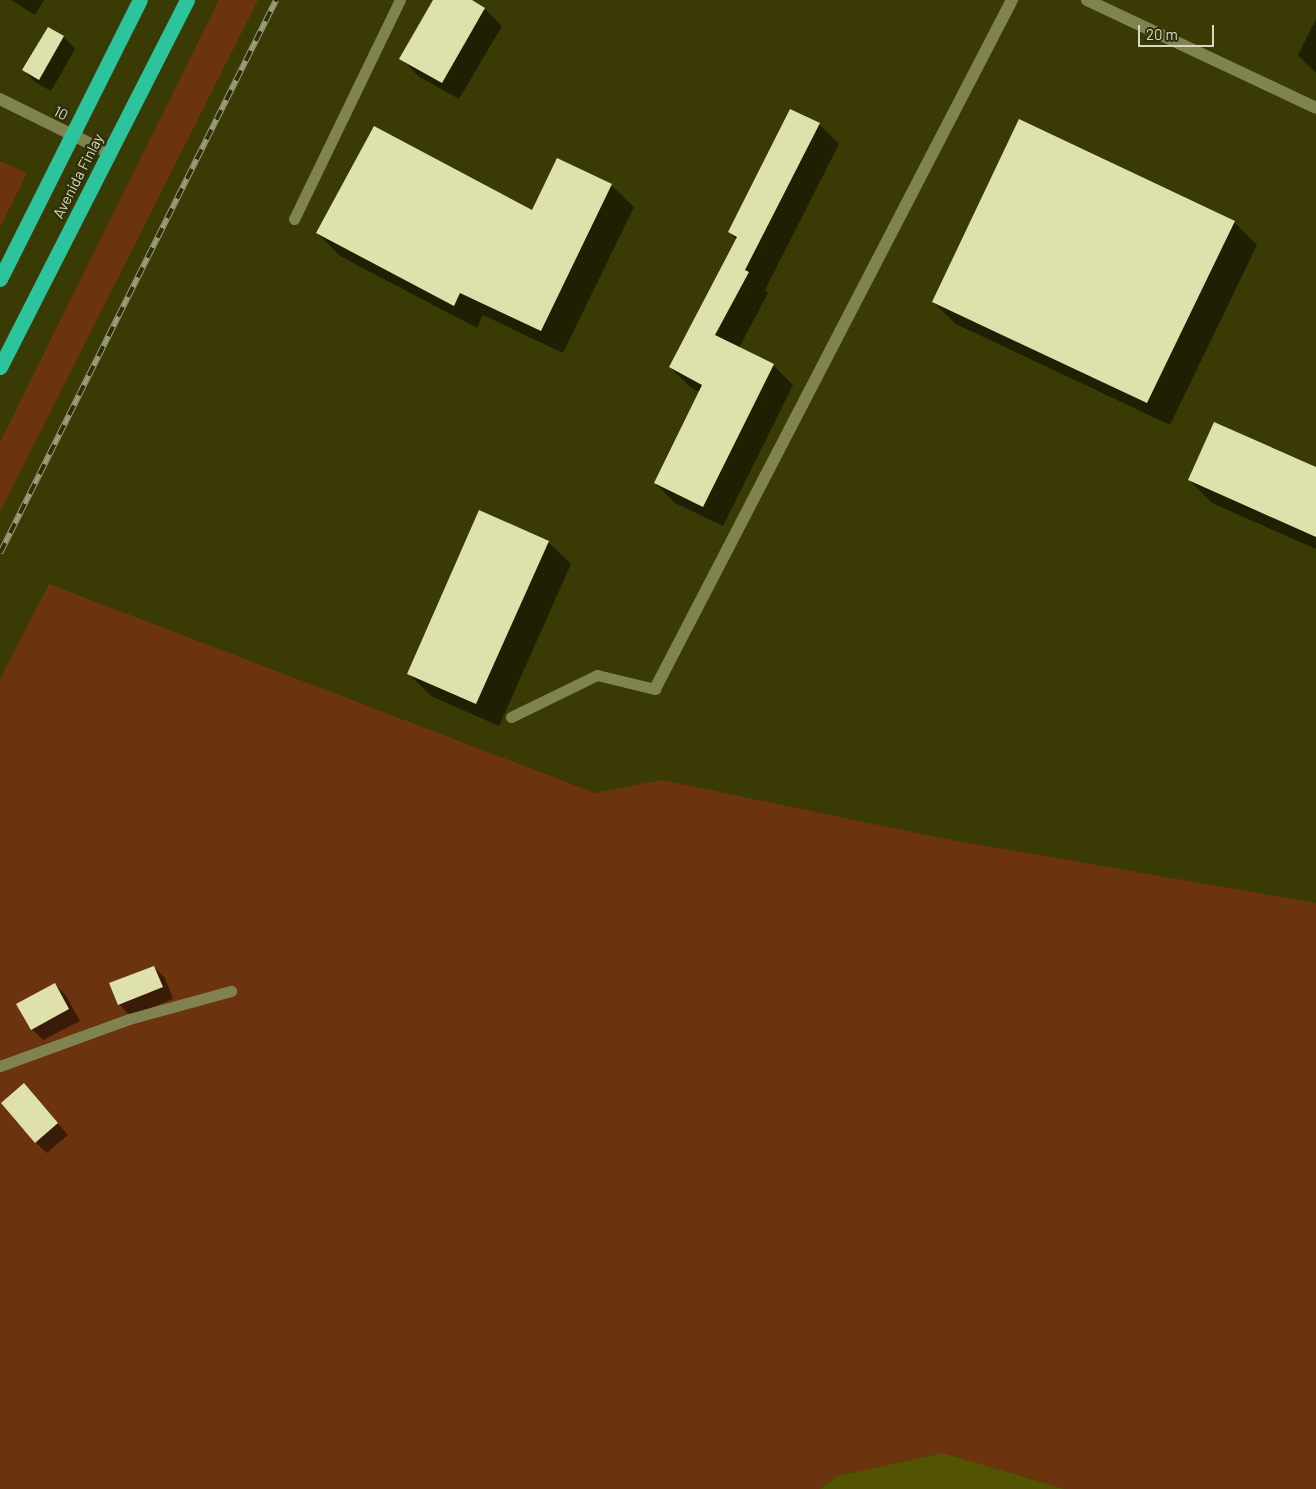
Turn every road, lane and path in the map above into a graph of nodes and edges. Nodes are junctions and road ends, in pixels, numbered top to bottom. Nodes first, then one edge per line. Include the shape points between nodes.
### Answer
1 (140, 0) edge
2 (187, 0) edge
3 (400, 0) edge
4 (1012, 0) edge
5 (1087, 0) edge
6 (0, 100) edge
7 (1316, 108) edge
8 (72, 136) junction
9 (109, 153) junction
10 (294, 219) dead end
11 (0, 280) edge
12 (0, 367) edge
13 (655, 689) joint
14 (511, 717) dead end
15 (231, 991) dead end
16 (0, 1066) edge

1 - 8 highway, Avenida Finlay
2 - 9 highway, Avenida Finlay
3 - 10 lane
4 - 13 street
5 - 7 street
6 - 8 street, 10
8 - 9 street, 10
8 - 11 highway, Avenida Finlay
9 - 12 highway, Avenida Finlay
13 - 14 lane via 598,675
15 - 16 lane via 129,1019

